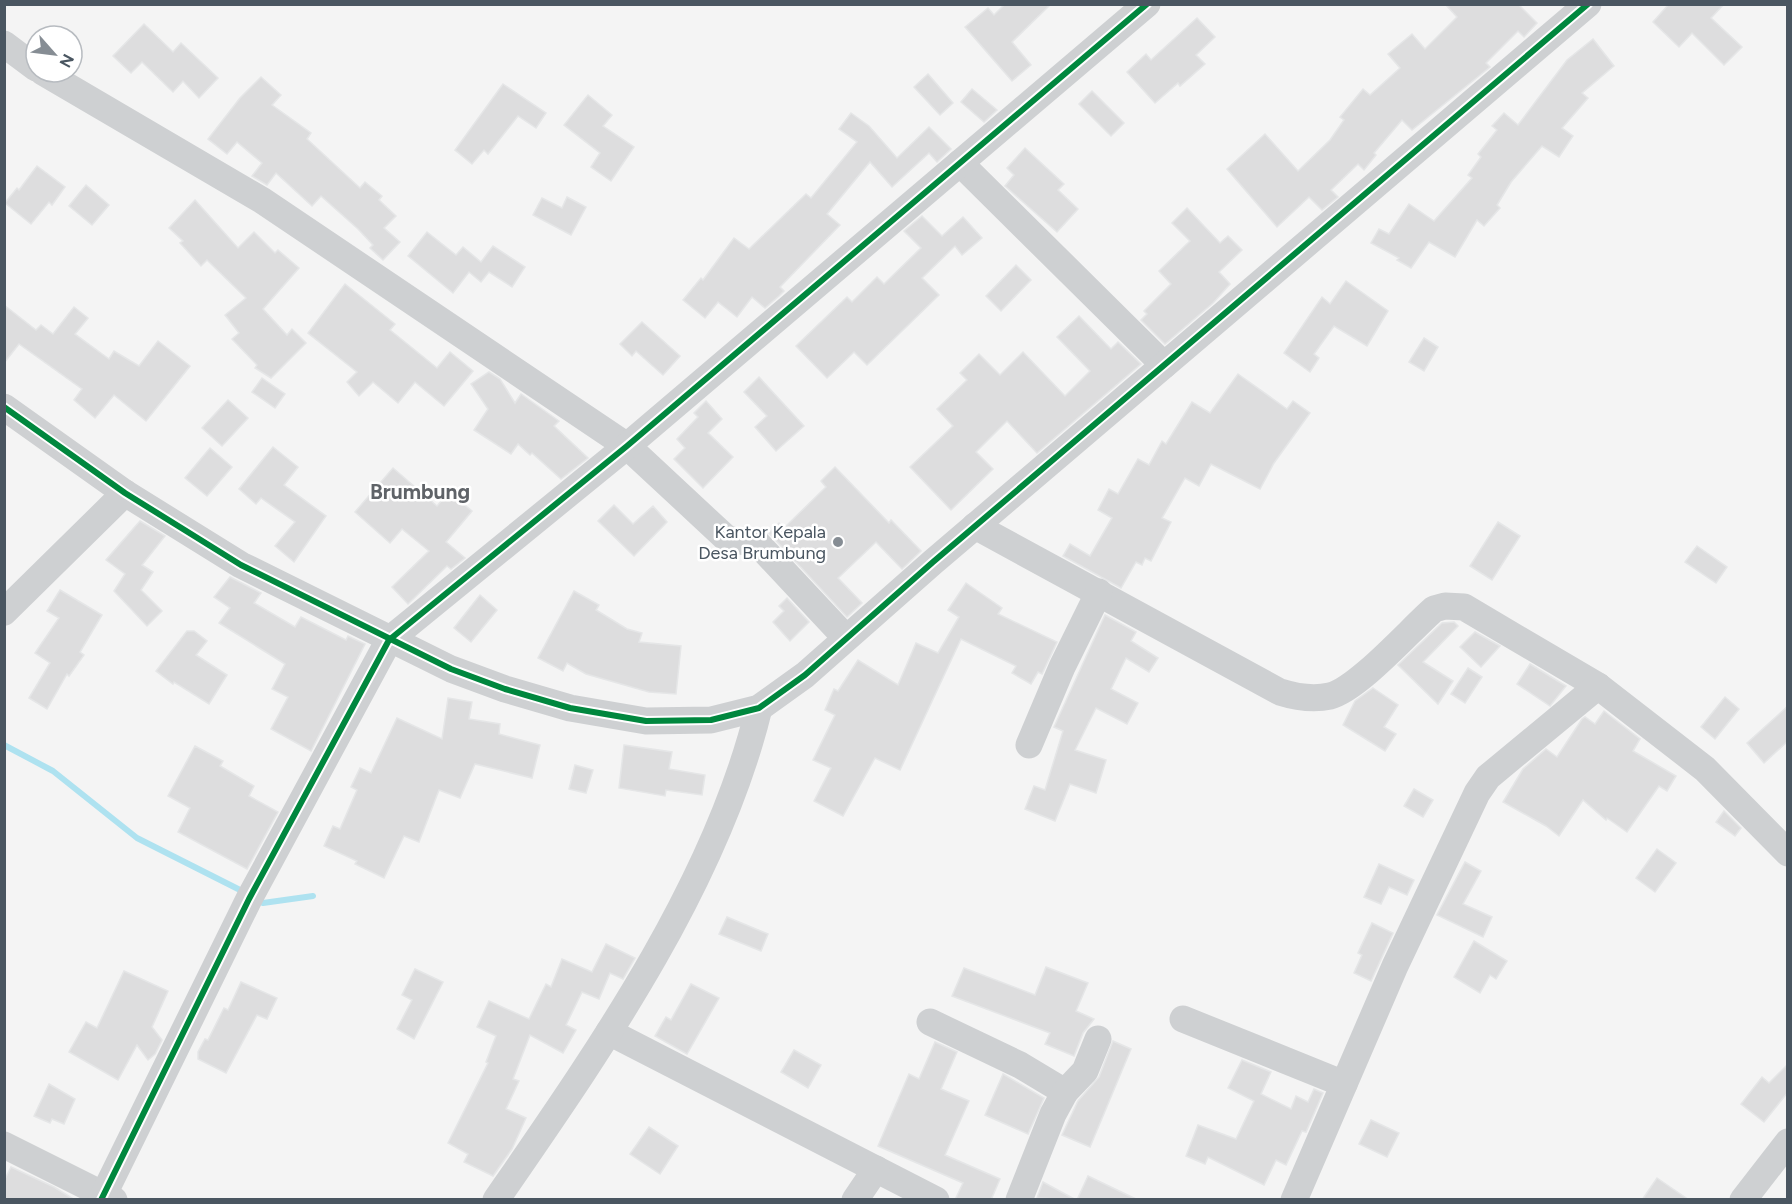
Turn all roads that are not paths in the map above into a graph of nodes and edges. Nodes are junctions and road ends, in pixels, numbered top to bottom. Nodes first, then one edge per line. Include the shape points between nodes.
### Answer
1 (1588, 4) edge
2 (1141, 6) edge
3 (4, 44) edge
4 (24, 59) edge
5 (63, 84) edge
6 (960, 163) junction
7 (1164, 365) junction
8 (4, 407) edge
9 (627, 446) junction
10 (125, 493) junction
11 (975, 526) junction
12 (1099, 592) junction
13 (4, 612) edge
14 (846, 638) junction
15 (389, 640) junction
16 (1598, 686) junction
17 (759, 708) junction
18 (1029, 745) dead end
19 (1788, 853) edge
20 (1183, 1019) dead end
21 (930, 1022) dead end
22 (609, 1032) junction
23 (1098, 1039) dead end
24 (1344, 1084) junction
25 (1065, 1092) junction
26 (1788, 1142) edge
27 (4, 1145) edge
28 (876, 1169) junction
29 (106, 1198) edge
30 (496, 1200) edge
31 (855, 1200) edge
32 (936, 1200) edge
33 (1019, 1200) edge
34 (1294, 1200) edge
35 (1743, 1200) edge

1 - 7 street
2 - 6 street
3 - 4 street
5 - 9 street via 263,201
6 - 7 street
6 - 9 street
7 - 11 street
8 - 10 street
9 - 14 street via 727,539 758,544
9 - 15 street
10 - 13 street
10 - 15 street via 241,565
11 - 12 street
11 - 14 street
12 - 16 street via 1297,698 1332,696 1357,680 1434,609 1445,606 1464,608
12 - 18 street
14 - 17 street via 806,675
15 - 17 street via 451,669 570,708 646,721 711,720
15 - 29 street via 251,895
16 - 19 street via 1705,769
16 - 24 street via 1488,777 1477,793
17 - 22 street via 729,808 672,923
20 - 24 street
21 - 25 street via 1020,1065
22 - 28 street
22 - 30 street
23 - 25 street via 1085,1071
24 - 34 street
25 - 33 street
26 - 35 street
27 - 29 street
28 - 31 street
28 - 32 street

